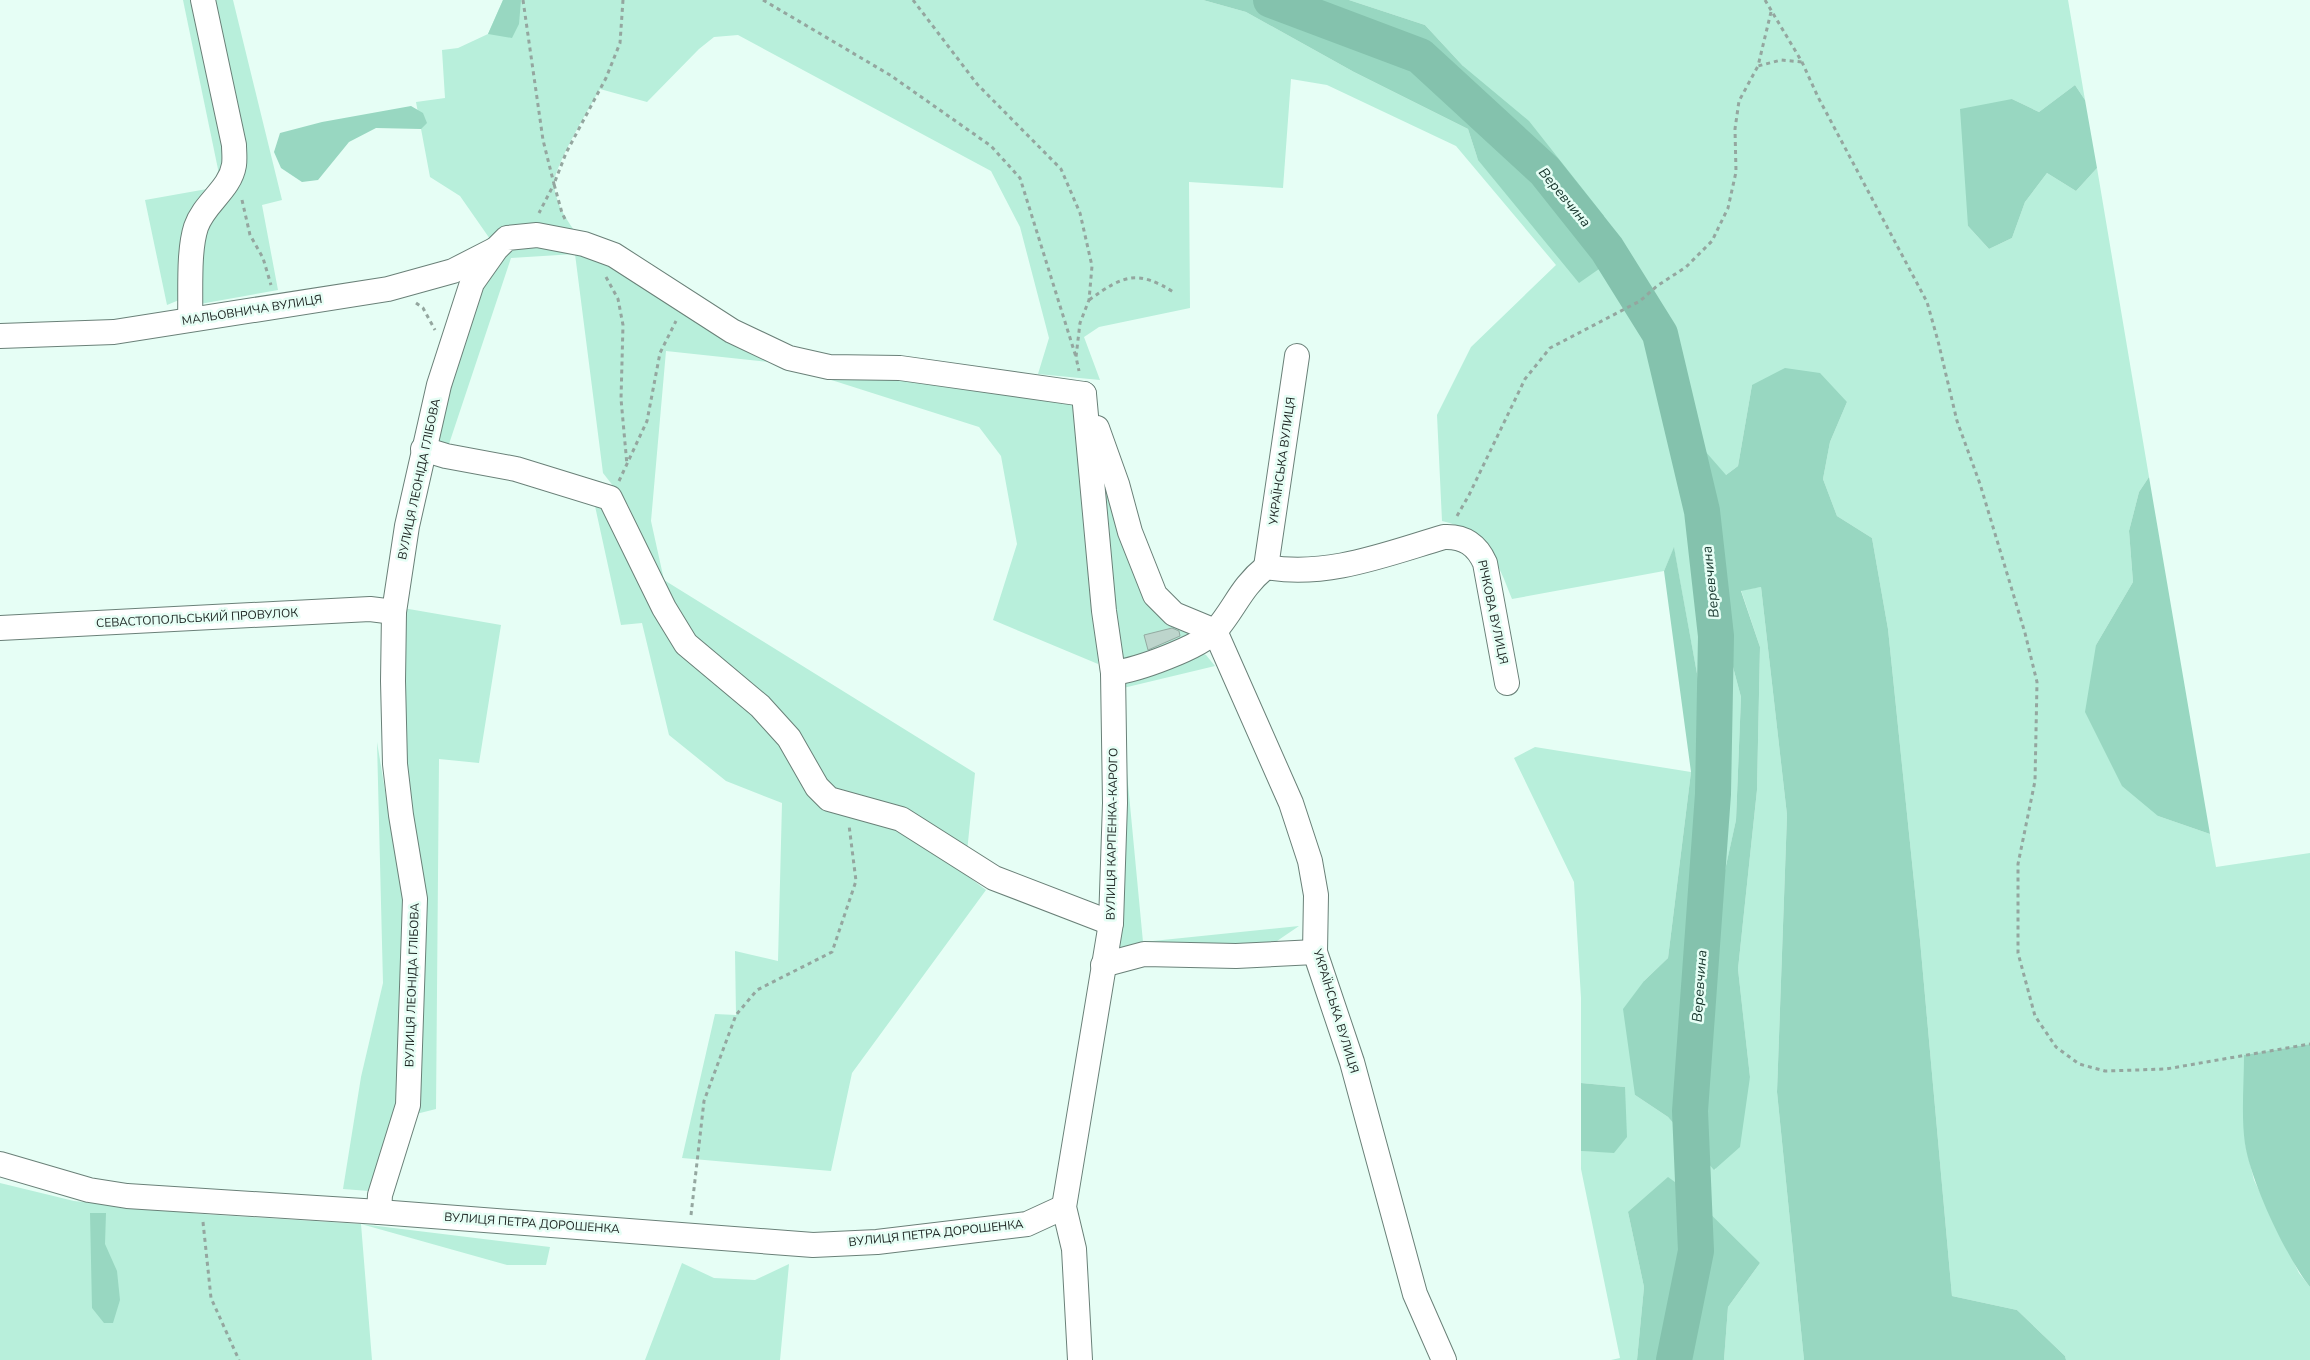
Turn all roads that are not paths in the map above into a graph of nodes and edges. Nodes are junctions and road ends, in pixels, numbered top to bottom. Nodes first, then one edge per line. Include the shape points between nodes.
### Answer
1 (203, 0) edge
2 (501, 243) junction
3 (190, 320) junction
4 (0, 336) edge
5 (1297, 356) dead end
6 (1084, 394) junction
7 (423, 449) junction
8 (1266, 567) junction
9 (394, 612) junction
10 (0, 628) edge
11 (1215, 631) junction
12 (1113, 673) junction
13 (1507, 682) dead end
14 (1111, 923) junction
15 (1316, 952) junction
16 (1102, 965) junction
17 (0, 1164) edge
18 (1064, 1207) junction
19 (379, 1212) junction
20 (1080, 1360) edge
21 (1444, 1360) edge

1 - 3 street via 234,145 234,165 226,184 197,225 192,242
2 - 3 street, МАЛЬОВНИЧА ВУЛИЦЯ via 453,271 388,289
2 - 6 street via 537,235 584,244 614,254 732,331 789,358 829,367 900,368
2 - 7 street, ВУЛИЦЯ ЛЕОНІДА ГЛІБОВА via 472,283 439,385
3 - 4 street, МАЛЬОВНИЧА ВУЛИЦЯ via 114,332
5 - 8 street, УКРАЇНСЬКА ВУЛИЦЯ
6 - 11 street via 1117,484 1130,532 1155,595 1174,614
6 - 12 street, ВУЛИЦЯ КАРПЕНКА-КАРОГО
7 - 9 street, ВУЛИЦЯ ЛЕОНІДА ГЛІБОВА
7 - 14 street via 516,469 610,498 664,608 686,644 760,706 788,738 817,787 829,799 901,819 994,878
8 - 11 street via 1249,580
8 - 13 street, РІЧКОВА ВУЛИЦЯ via 1285,570 1333,568 1444,537 1471,543 1479,550 1485,563
9 - 10 street, СЕВАСТОПОЛЬСЬКИЙ ПРОВУЛОК via 370,609
9 - 19 street, ВУЛИЦЯ ЛЕОНІДА ГЛІБОВА via 395,764 400,816 415,899 408,1105 380,1195
11 - 12 street via 1192,647
11 - 15 street, УКРАЇНСЬКА ВУЛИЦЯ via 1291,803 1310,861 1316,895
12 - 14 street, ВУЛИЦЯ КАРПЕНКА-КАРОГО via 1115,803
14 - 16 street, ВУЛИЦЯ КАРПЕНКА-КАРОГО
15 - 16 street via 1236,956 1144,954
15 - 21 street, УКРАЇНСЬКА ВУЛИЦЯ via 1352,1062 1415,1294
16 - 18 street, ВУЛИЦЯ КАРПЕНКА-КАРОГО
17 - 19 street, ВУЛИЦЯ ПЕТРА ДОРОШЕНКА via 89,1190 127,1196
18 - 19 street, ВУЛИЦЯ ПЕТРА ДОРОШЕНКА via 1027,1224 878,1242 813,1245
18 - 20 street, ВУЛИЦЯ КАРПЕНКА-КАРОГО via 1074,1249

